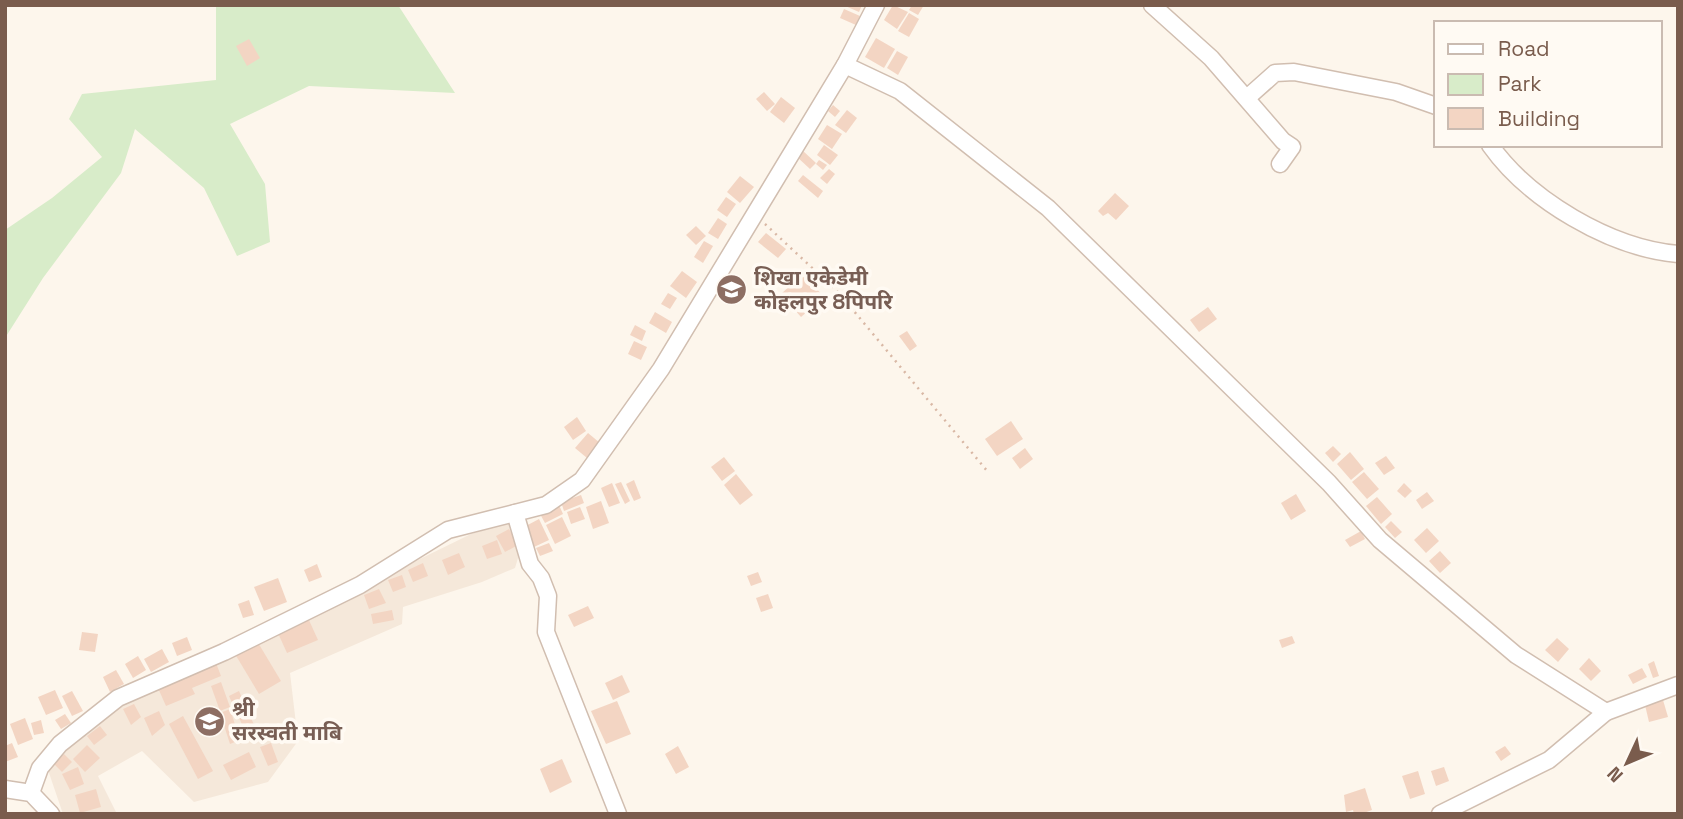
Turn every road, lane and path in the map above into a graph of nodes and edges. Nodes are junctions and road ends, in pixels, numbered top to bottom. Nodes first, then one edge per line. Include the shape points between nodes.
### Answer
1 (876, 5) edge
2 (1152, 5) edge
3 (845, 65) junction
4 (1248, 97) junction
5 (1434, 105) edge
6 (1491, 147) edge
7 (1280, 164) dead end
8 (755, 215) junction
9 (1678, 254) edge
10 (988, 472) dead end
11 (515, 513) junction
12 (1678, 685) edge
13 (1606, 712) junction
14 (5, 789) edge
15 (31, 793) junction
16 (51, 814) edge
17 (618, 814) edge
18 (1440, 814) edge

1 - 3 street
2 - 4 street
3 - 8 street
3 - 13 street via 900,91 1048,208 1329,483 1380,540 1516,655
4 - 5 street via 1275,73 1294,72 1396,92
4 - 7 street via 1292,147
6 - 9 street via 1545,203 1614,237
8 - 10 path via 838,292
8 - 11 street via 662,369 582,480 546,505
11 - 15 street via 448,530 360,585 118,698 60,744 40,768
11 - 17 street via 530,564 548,596 546,632
12 - 13 street
13 - 18 street via 1549,760
14 - 15 street
15 - 16 street

